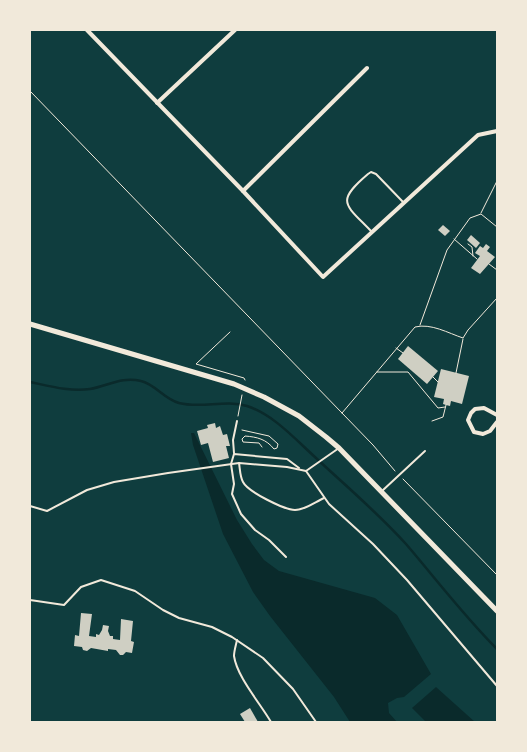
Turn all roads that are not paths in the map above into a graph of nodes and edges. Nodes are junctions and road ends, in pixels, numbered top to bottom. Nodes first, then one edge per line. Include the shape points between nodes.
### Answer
1 (87, 30) edge
2 (235, 30) edge
3 (367, 68) dead end
4 (157, 104) junction
5 (497, 131) edge
6 (243, 191) junction
7 (404, 203) junction
8 (372, 232) junction
9 (30, 324) edge
10 (497, 415) edge
11 (237, 421) road end
12 (497, 422) edge
13 (339, 448) junction
14 (425, 451) dead end
15 (234, 454) junction
16 (239, 463) junction
17 (231, 464) junction
18 (301, 470) junction
19 (306, 472) junction
20 (381, 492) junction
21 (324, 498) junction
22 (30, 506) edge
23 (286, 557) dead end
24 (30, 600) edge
25 (497, 611) edge
26 (237, 640) junction
27 (497, 686) edge
28 (271, 722) edge
29 (316, 722) edge

1 - 4 street
2 - 4 street
3 - 6 street
4 - 6 street
5 - 7 street via 478,135
6 - 8 street via 323,277
7 - 8 street
7 - 8 lane via 376,174 371,172 357,183 348,194 347,206
9 - 13 street via 239,386 299,416
10 - 12 street via 484,408 475,409 468,420 474,432 483,434
11 - 15 lane
13 - 19 lane
13 - 20 street
14 - 20 lane
15 - 17 lane
15 - 18 lane via 287,459
16 - 17 lane
16 - 18 lane
16 - 21 lane via 247,488 293,510
17 - 22 lane via 114,482 86,490 47,511
17 - 23 lane via 232,494 241,514
18 - 19 lane
19 - 21 lane
20 - 25 street
21 - 27 lane via 407,580
24 - 26 lane via 64,604 82,587 101,580 135,591 179,618
26 - 28 lane via 234,654 237,665
26 - 29 lane via 263,658 294,690

